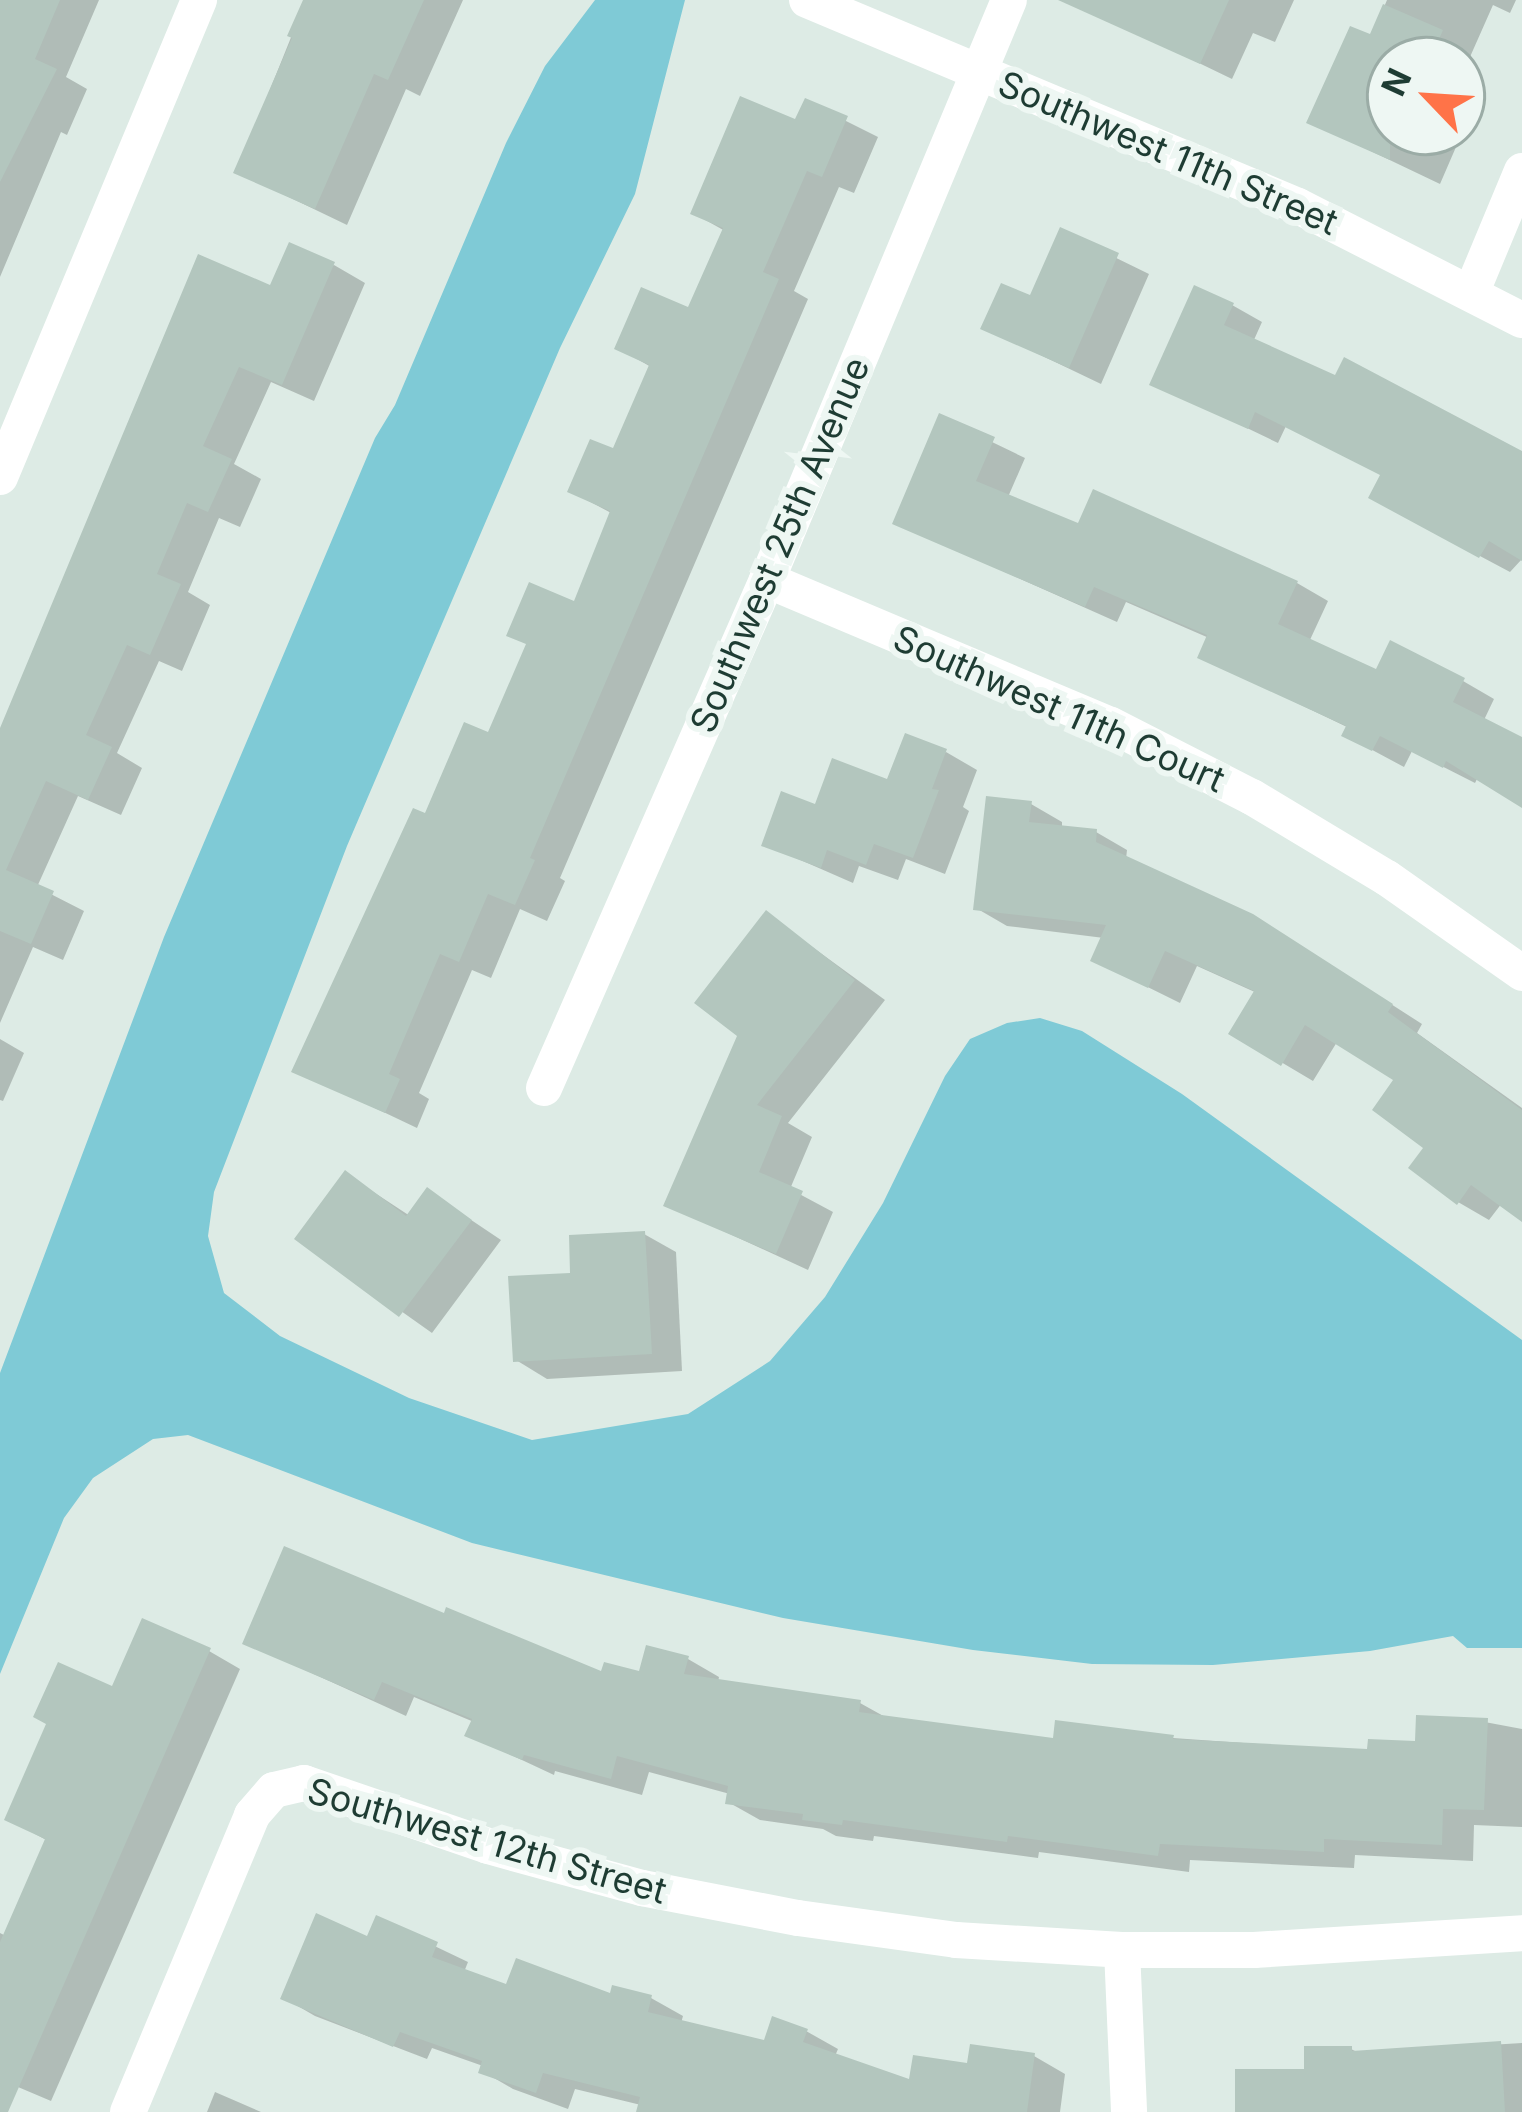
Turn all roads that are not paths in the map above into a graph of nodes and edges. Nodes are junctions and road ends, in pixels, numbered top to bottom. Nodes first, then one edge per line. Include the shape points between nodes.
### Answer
1 (199, 0) edge
2 (807, 0) edge
3 (1009, 0) edge
4 (979, 72) junction
5 (1522, 171) edge
6 (1472, 291) junction
7 (1522, 320) edge
8 (0, 477) edge
9 (767, 580) junction
10 (1522, 973) edge
11 (544, 1088) dead end
12 (1522, 1933) edge
13 (1122, 1950) junction
14 (128, 2112) edge
15 (1129, 2112) edge

1 - 8 street
2 - 4 street, Southwest 11th Street
3 - 4 street, Southwest 25th Avenue
4 - 6 street, Southwest 11th Street via 1298,206
4 - 9 street, Southwest 25th Avenue
5 - 6 street
6 - 7 street, Southwest 11th Street
9 - 10 street, Southwest 11th Court via 1111,725 1252,797
9 - 11 street, Southwest 25th Avenue
12 - 13 street, Southwest 12th Street
13 - 14 street, Southwest 12th Street via 956,1940 642,1888 304,1783 274,1790 252,1815
13 - 15 street

